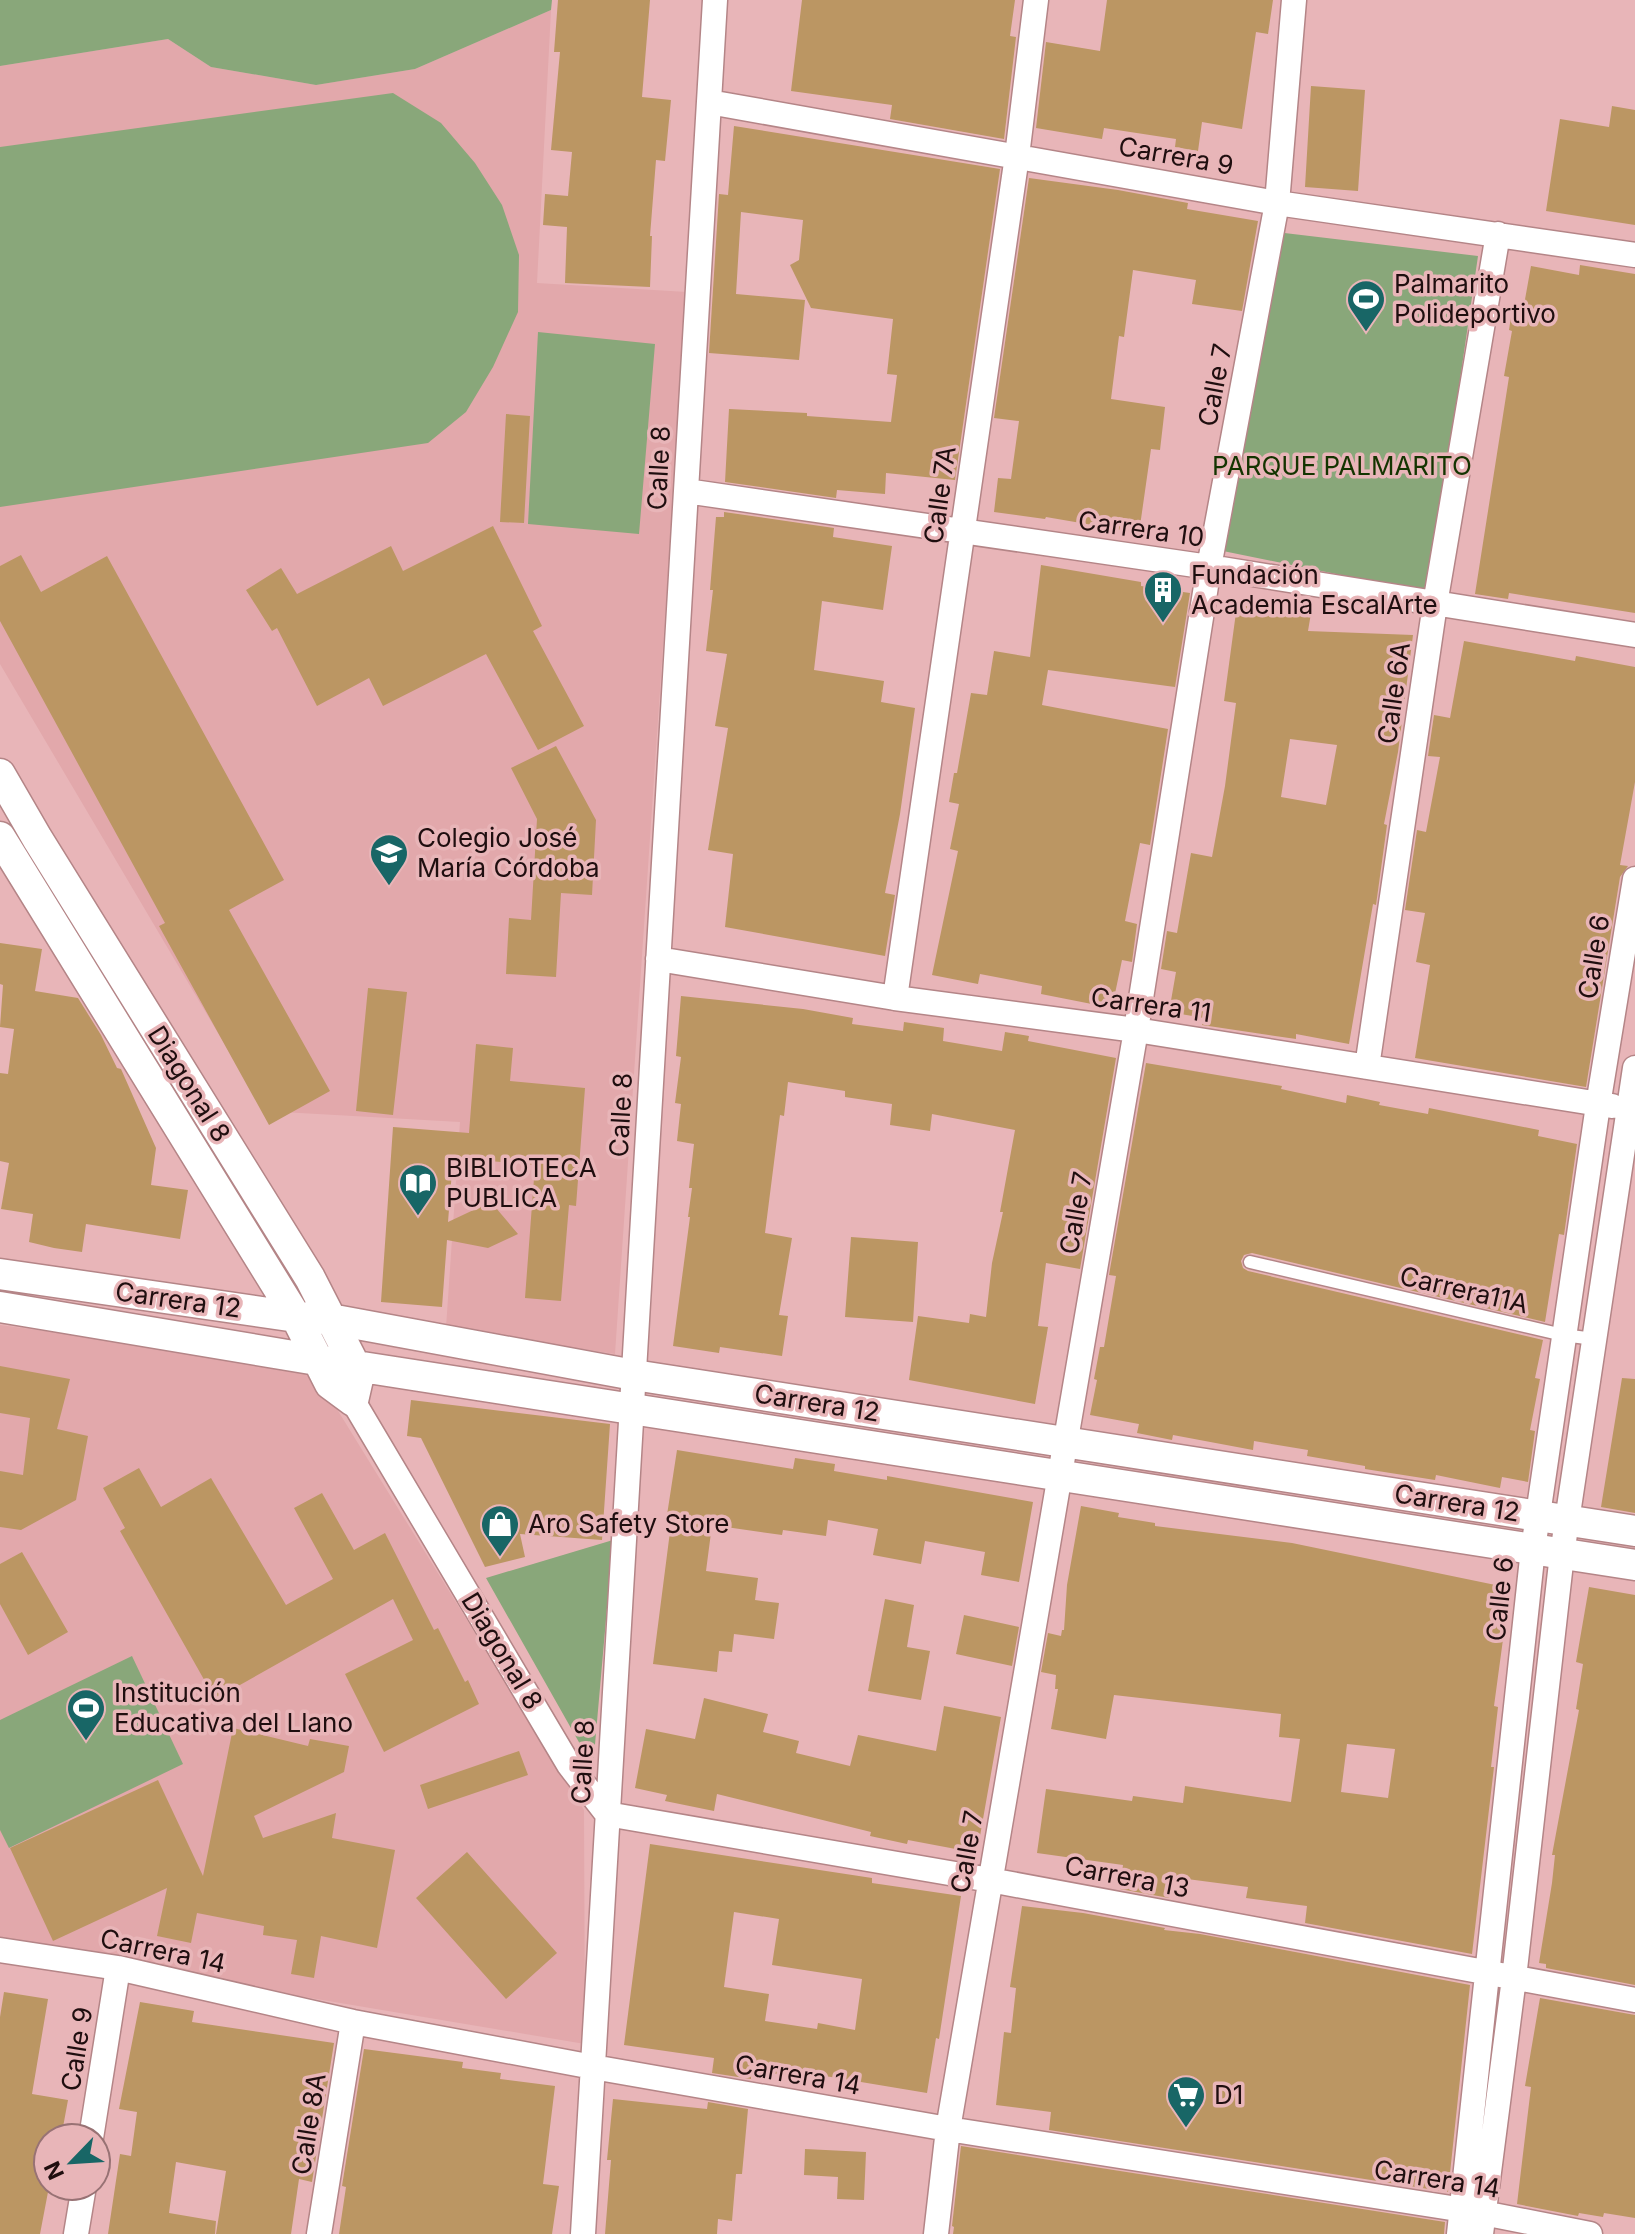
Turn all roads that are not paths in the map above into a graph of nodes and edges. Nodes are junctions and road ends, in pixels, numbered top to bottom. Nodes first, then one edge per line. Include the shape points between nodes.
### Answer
1 (715, 0) edge
2 (1036, 0) edge
3 (1294, 0) edge
4 (709, 102) junction
5 (1017, 156) junction
6 (1277, 203) junction
7 (1498, 234) junction
8 (1635, 255) edge
9 (686, 491) junction
10 (963, 532) junction
11 (1209, 567) junction
12 (1435, 604) junction
13 (1635, 635) edge
14 (0, 774) edge
15 (37, 838) junction
16 (3, 847) edge
17 (1635, 879) edge
18 (658, 959) junction
19 (895, 998) junction
20 (1136, 1030) junction
21 (1367, 1067) junction
22 (1635, 1068) edge
23 (1598, 1105) junction
24 (1631, 1108) edge
25 (1250, 1262) dead end
26 (0, 1274) edge
27 (1, 1305) edge
28 (296, 1317) junction
29 (330, 1319) junction
30 (1563, 1335) junction
31 (1594, 1339) junction
32 (317, 1360) junction
33 (354, 1364) junction
34 (634, 1375) junction
35 (353, 1401) junction
36 (632, 1408) junction
37 (1066, 1442) junction
38 (1060, 1475) junction
39 (1553, 1518) junction
40 (1635, 1531) edge
41 (1548, 1552) junction
42 (1635, 1565) edge
43 (607, 1814) junction
44 (990, 1880) junction
45 (0, 1950) edge
46 (118, 1968) junction
47 (1487, 1973) junction
48 (1514, 1978) junction
49 (1635, 2000) edge
50 (353, 2022) junction
51 (593, 2067) junction
52 (94, 2122) edge
53 (948, 2129) junction
54 (81, 2202) edge
55 (1471, 2223) edge
56 (76, 2234) edge
57 (319, 2234) edge
58 (583, 2234) edge
59 (936, 2234) edge
60 (1590, 2234) edge

1 - 4 street, Calle 8
2 - 5 street, Calle 7A
3 - 6 street, Calle 7
4 - 5 street, Carrera 9
4 - 9 street, Calle 8
5 - 6 street, Carrera 9
5 - 10 street, Calle 7A
6 - 7 street, Carrera 9
6 - 11 street, Calle 7
7 - 8 street, Carrera 9
7 - 12 street, Calle 6A
9 - 10 street, Carrera 10
9 - 18 street, Calle 8
10 - 11 street, Carrera 10
10 - 19 street, Calle 7A
11 - 12 street, Carrera 10
11 - 20 street, Calle 7
12 - 13 street, Carrera 10
12 - 21 street, Calle 6A
14 - 15 street, Diagonal 8
15 - 16 street
15 - 29 street, Diagonal 8 via 310,1278
16 - 28 street, Diagonal 8
17 - 23 street, Calle 6
18 - 19 street, Carrera 11
18 - 34 street, Calle 8
19 - 20 street, Carrera 11
20 - 21 street, Carrera 11
20 - 37 street, Calle 7
21 - 23 street, Carrera 11
22 - 24 street, Calle 6
23 - 24 street, Carrera 11
23 - 30 street, Calle 6
24 - 31 street, Calle 6
25 - 30 lane, Carrera11A
26 - 28 street, Carrera 12
27 - 32 street, Carrera 12
28 - 29 street, Carrera 12
28 - 32 street, Diagonal 8
29 - 33 street, Diagonal 8
29 - 34 street, Carrera 12
30 - 31 lane, Carrera11A
30 - 39 street, Calle 6
31 - 39 street, Calle 6
32 - 33 street, Carrera 12
32 - 35 street, Diagonal 8 via 330,1384
33 - 35 street, Diagonal 8 via 358,1379
33 - 36 street, Carrera 12
34 - 36 street, Calle 8
34 - 37 street, Carrera 12
35 - 43 street, Diagonal 8 via 569,1765
36 - 38 street, Carrera 12
36 - 43 street, Calle 8
37 - 38 street, Calle 7
37 - 39 street, Carrera 12
38 - 41 street, Carrera 12
38 - 44 street, Calle 7
39 - 40 street, Carrera 12
39 - 41 street, Calle 6
41 - 42 street, Carrera 12
41 - 47 street, Calle 6
41 - 48 street, Calle 6
43 - 44 street, Carrera 13
43 - 51 street, Calle 8
44 - 47 street, Carrera 13
44 - 53 street, Calle 7
45 - 46 street, Carrera 14
46 - 50 street, Carrera 14
46 - 52 street, Calle 9
47 - 48 street, Carrera 13
47 - 55 street, Calle 6
48 - 49 street, Carrera 13
48 - 55 street, Calle 6
50 - 51 street, Carrera 14
50 - 57 street, Calle 8A
51 - 53 street, Carrera 14
51 - 58 street, Calle 8
53 - 55 street, Carrera 14
53 - 59 street, Calle 7
54 - 56 street
55 - 60 street, Carrera 14

